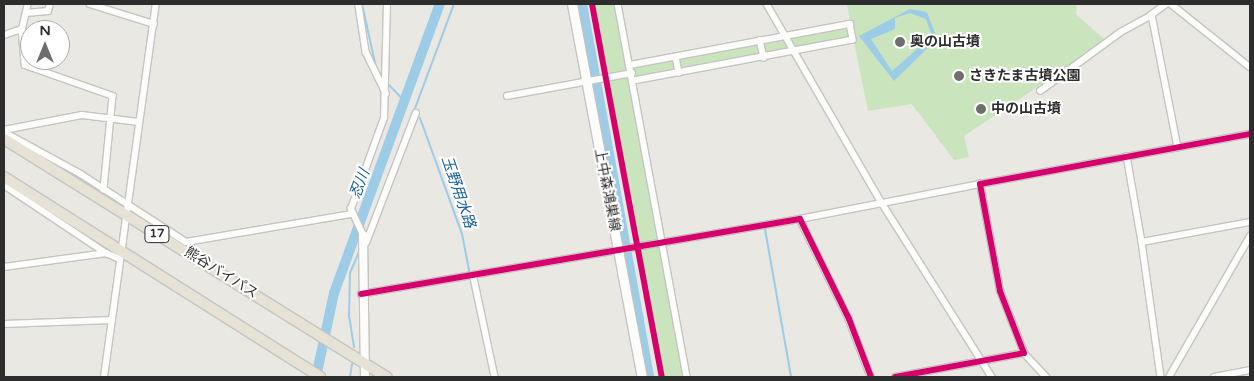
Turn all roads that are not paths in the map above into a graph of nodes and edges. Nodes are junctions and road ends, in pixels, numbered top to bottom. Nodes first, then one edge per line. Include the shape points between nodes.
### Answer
1 (28, 4) edge
2 (50, 4) edge
3 (90, 4) edge
4 (156, 4) edge
5 (387, 4) edge
6 (572, 4) edge
7 (618, 4) edge
8 (767, 4) edge
9 (1169, 4) edge
10 (359, 6) dead end
11 (26, 13) junction
12 (1152, 16) junction
13 (24, 20) edge
14 (154, 24) junction
15 (20, 30) edge
16 (4, 34) edge
17 (785, 35) junction
18 (760, 40) junction
19 (795, 52) junction
20 (676, 56) junction
21 (764, 58) junction
22 (630, 66) junction
23 (1250, 66) edge
24 (39, 70) edge
25 (632, 73) junction
26 (679, 73) junction
27 (590, 82) junction
28 (633, 82) junction
29 (1040, 91) dead end
30 (386, 92) junction
31 (508, 96) dead end
32 (416, 113) dead end
33 (113, 118) junction
34 (139, 122) junction
35 (4, 131) edge
36 (1250, 134) edge
37 (4, 139) edge
38 (1178, 147) junction
39 (1126, 156) junction
40 (4, 177) edge
41 (980, 184) junction
42 (4, 186) edge
43 (104, 190) junction
44 (882, 203) junction
45 (129, 210) junction
46 (352, 216) junction
47 (800, 219) junction
48 (1250, 222) edge
49 (1250, 236) edge
50 (364, 239) junction
51 (1142, 242) junction
52 (663, 244) junction
53 (621, 252) junction
54 (106, 253) junction
55 (119, 255) junction
56 (4, 267) edge
57 (474, 278) junction
58 (361, 294) junction
59 (112, 320) junction
60 (4, 324) edge
61 (1024, 353) junction
62 (981, 361) junction
63 (365, 364) junction
64 (1250, 370) edge
65 (104, 377) edge
66 (320, 377) edge
67 (365, 377) edge
68 (387, 377) edge
69 (495, 377) edge
70 (642, 377) edge
71 (687, 377) edge
72 (871, 377) edge
73 (895, 377) edge
74 (992, 377) edge
75 (1046, 377) edge
76 (1161, 377) edge
77 (1170, 377) edge
78 (1214, 377) edge

1 - 11 street
2 - 11 street via 48,11
3 - 14 street
4 - 14 street
5 - 30 street
6 - 27 main road, 上中森鴻巣線
7 - 22 street
8 - 17 street
9 - 12 street
9 - 23 street
10 - 30 street via 366,52
11 - 13 street
12 - 29 street via 1121,32
12 - 38 street
14 - 34 street
15 - 16 street
17 - 18 street
17 - 19 street
17 - 19 street via 850,24 853,40
18 - 20 street
18 - 21 street
19 - 21 street
19 - 44 street
20 - 22 street
20 - 26 street
21 - 26 street
22 - 25 street
24 - 33 street via 113,96
25 - 27 street
25 - 28 street
26 - 28 street
27 - 31 street
27 - 53 main road, 上中森鴻巣線
28 - 52 street
30 - 46 street via 384,118 354,197
32 - 50 street
33 - 34 street
33 - 35 street via 72,116
33 - 43 street
34 - 45 street
35 - 43 street
36 - 38 street
37 - 45 highway, 熊谷バイパス / 17
38 - 39 street
39 - 41 street
39 - 51 street
40 - 55 highway, 17
41 - 44 street
41 - 61 street via 1000,291
42 - 54 street
43 - 45 street
44 - 47 street
44 - 62 street
45 - 46 street via 186,242
45 - 55 street
45 - 63 highway, 熊谷バイパス / 17
46 - 50 street
47 - 52 street
47 - 72 street via 849,320
48 - 51 street
49 - 77 street
50 - 58 street
51 - 76 street
52 - 53 street
52 - 71 street
53 - 57 street
53 - 70 main road, 上中森鴻巣線
54 - 55 street
54 - 56 street
55 - 59 street
55 - 66 highway, 17
57 - 58 street
57 - 69 street
58 - 63 street
59 - 60 street
59 - 65 street
61 - 62 street
61 - 75 street
62 - 73 street
62 - 74 street
63 - 67 street
63 - 68 highway, 熊谷バイパス / 17
64 - 78 street

